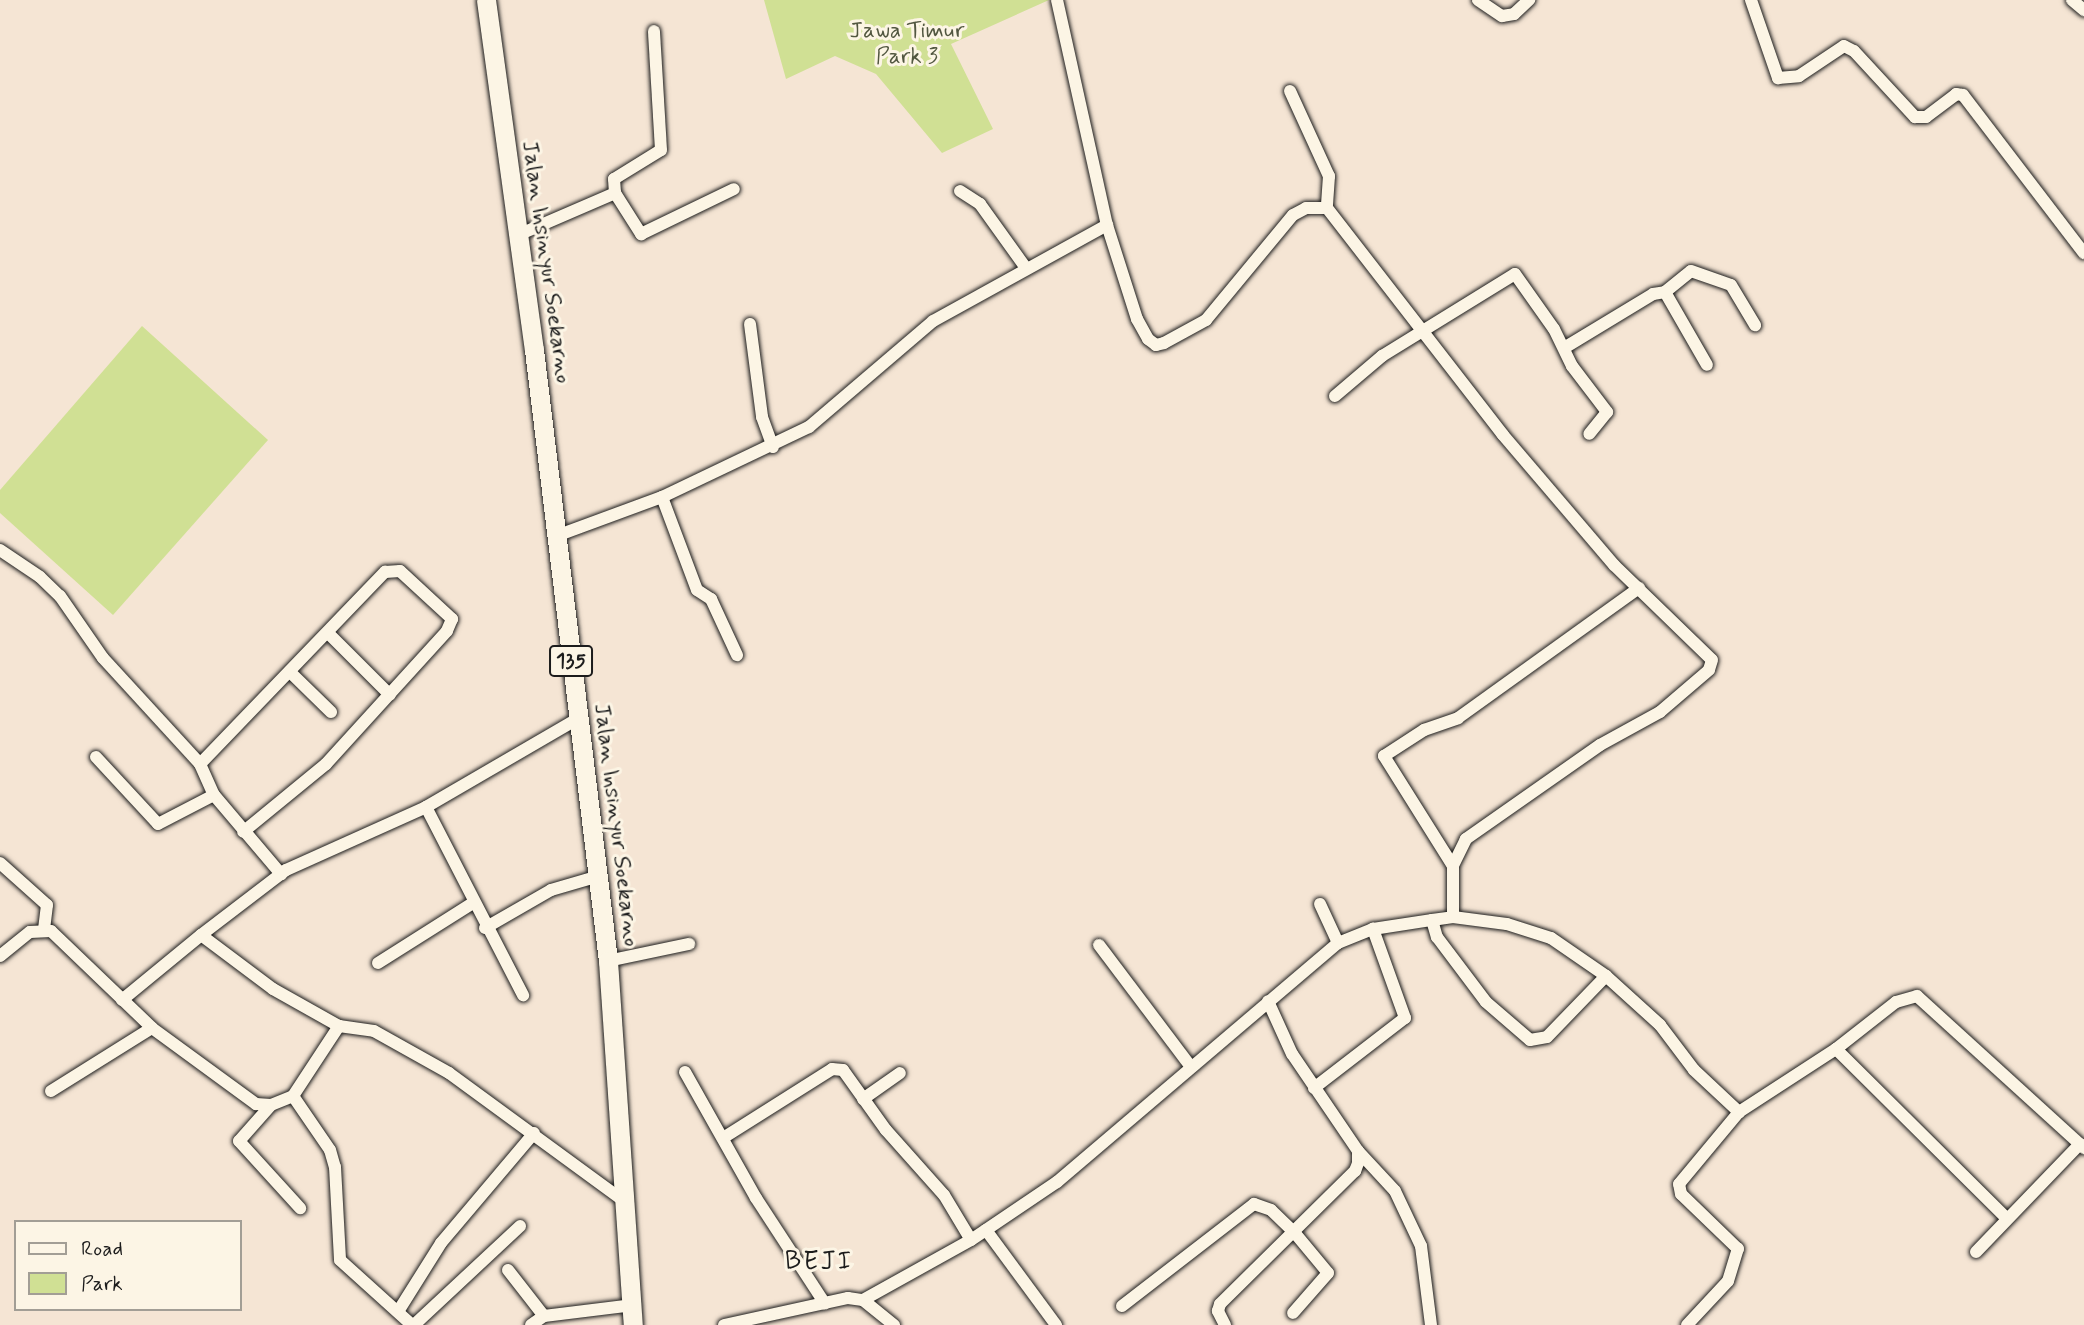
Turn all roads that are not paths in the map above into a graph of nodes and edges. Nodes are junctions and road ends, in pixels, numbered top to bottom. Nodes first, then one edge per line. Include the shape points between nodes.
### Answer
1 (486, 0) edge
2 (1057, 0) edge
3 (1478, 0) edge
4 (1529, 0) edge
5 (1751, 0) edge
6 (2071, 0) edge
7 (2084, 10) edge
8 (654, 31) dead end
9 (1290, 91) dead end
10 (734, 189) dead end
11 (960, 191) dead end
12 (615, 193) junction
13 (1326, 208) junction
14 (1107, 225) junction
15 (518, 235) junction
16 (2084, 253) edge
17 (1026, 268) junction
18 (1659, 293) junction
19 (750, 324) dead end
20 (1755, 325) dead end
21 (1421, 331) junction
22 (1564, 348) junction
23 (1707, 365) dead end
24 (1335, 396) dead end
25 (1589, 434) dead end
26 (773, 447) junction
27 (662, 498) junction
28 (556, 536) junction
29 (0, 550) edge
30 (1639, 588) junction
31 (329, 634) junction
32 (737, 654) dead end
33 (291, 673) junction
34 (390, 695) junction
35 (331, 712) dead end
36 (577, 719) junction
37 (96, 757) dead end
38 (200, 764) junction
39 (214, 795) junction
40 (426, 807) junction
41 (243, 832) junction
42 (0, 863) edge
43 (1453, 866) junction
44 (281, 874) junction
45 (599, 876) junction
46 (473, 903) junction
47 (1320, 904) dead end
48 (1453, 917) junction
49 (1432, 920) junction
50 (485, 928) junction
51 (1373, 929) junction
52 (44, 930) junction
53 (201, 935) junction
54 (1338, 943) junction
55 (689, 944) dead end
56 (1099, 945) dead end
57 (0, 956) edge
58 (608, 961) junction
59 (378, 963) dead end
60 (1606, 976) junction
61 (523, 995) dead end
62 (122, 1000) junction
63 (1268, 1001) junction
64 (339, 1027) junction
65 (152, 1028) junction
66 (1836, 1049) junction
67 (1191, 1067) junction
68 (684, 1072) dead end
69 (900, 1073) dead end
70 (1314, 1088) junction
71 (51, 1091) dead end
72 (293, 1096) junction
73 (863, 1099) junction
74 (271, 1105) junction
75 (1739, 1112) junction
76 (534, 1133) junction
77 (723, 1138) junction
78 (2082, 1146) edge
79 (1358, 1151) junction
80 (628, 1205) junction
81 (300, 1208) dead end
82 (2006, 1218) junction
83 (520, 1226) dead end
84 (986, 1230) junction
85 (1294, 1232) junction
86 (971, 1240) junction
87 (1976, 1252) dead end
88 (508, 1270) dead end
89 (863, 1300) junction
90 (825, 1304) junction
91 (633, 1305) junction
92 (1122, 1307) dead end
93 (399, 1310) junction
94 (1293, 1312) dead end
95 (544, 1316) junction
96 (413, 1325) edge
97 (531, 1325) edge
98 (634, 1325) edge
99 (724, 1325) edge
100 (894, 1325) edge
101 (1056, 1325) edge
102 (1225, 1325) edge
103 (1432, 1325) edge
104 (1688, 1325) edge

1 - 15 main road, Jalan Insinyur Soekarno / 135
2 - 14 street
3 - 4 street via 1502,16 1514,14
5 - 16 street via 1778,78 1798,76 1844,46 1854,51 1915,117 1926,117 1956,94 1963,95
6 - 7 street
8 - 12 street via 663,145 657,154 614,179
9 - 13 street via 1329,176
10 - 12 street via 641,234
11 - 17 street via 979,204
12 - 15 street
13 - 14 street via 1306,208 1293,215 1206,320 1156,345 1137,318
13 - 21 street
14 - 17 street
15 - 28 main road, Jalan Insinyur Soekarno / 135
17 - 26 street via 933,321 830,412
18 - 20 street via 1691,271 1705,272 1727,287 1731,285
18 - 22 street
18 - 23 street
19 - 26 street via 762,417
21 - 22 street via 1515,274
21 - 24 street via 1382,356
21 - 30 street via 1503,435
22 - 25 street via 1607,412
26 - 27 street
27 - 28 street
27 - 32 street via 697,590 711,599
28 - 36 main road, Jalan Insinyur Soekarno / 135
29 - 38 street via 60,596 103,658
30 - 43 street via 1458,718 1424,730 1384,757
30 - 43 street via 1709,654 1709,670 1660,712 1600,745 1482,826 1466,839
31 - 33 street
31 - 34 street
31 - 34 street via 392,568 452,619 447,631
33 - 35 street
33 - 38 street
34 - 41 street via 327,764
36 - 40 street
36 - 45 main road, Jalan Insinyur Soekarno / 135
37 - 39 street via 158,824
38 - 39 street
39 - 41 street
40 - 44 street
40 - 46 street
41 - 44 street
42 - 52 street via 47,905
43 - 48 street
44 - 53 street
45 - 50 street via 551,890
45 - 58 main road, Jalan Insinyur Soekarno / 135
46 - 50 street
46 - 59 street
47 - 54 street
48 - 49 street
48 - 60 street via 1507,924 1551,938
49 - 51 street
49 - 60 street via 1437,937 1486,1002 1530,1040 1547,1037
50 - 61 street
51 - 54 street
51 - 70 street via 1405,1020
52 - 57 street via 30,932
52 - 62 street via 63,939
53 - 62 street
53 - 64 street via 273,989
54 - 63 street
55 - 58 street
56 - 67 street
58 - 80 main road, Jalan Insinyur Soekarno / 135
60 - 75 street via 1660,1025 1693,1070
62 - 65 street
63 - 67 street
63 - 70 street via 1292,1054
64 - 72 street
64 - 76 street via 374,1031 449,1073
65 - 71 street
65 - 74 street via 248,1101
66 - 75 street
66 - 78 street via 1896,1002 1917,996
66 - 82 street
67 - 84 street via 1057,1182
68 - 77 street
69 - 73 street
70 - 79 street
72 - 74 street
72 - 93 street via 330,1150 335,1167 340,1260
73 - 77 street via 843,1070 832,1069
73 - 86 street via 933,1181
74 - 81 street via 239,1141
75 - 104 street via 1679,1184 1681,1194 1738,1249 1728,1281
76 - 80 street
76 - 93 street via 441,1243
77 - 90 street
78 - 82 street
79 - 85 street via 1356,1171
79 - 103 street via 1395,1191 1421,1246
80 - 91 main road, Jalan Insinyur Soekarno / 135
82 - 87 street
83 - 96 street
84 - 86 street
84 - 101 street
85 - 92 street via 1271,1210 1254,1204
85 - 94 street via 1328,1273
85 - 102 street via 1220,1304 1218,1311
86 - 89 street
88 - 95 street
89 - 90 street
89 - 100 street
90 - 99 street
91 - 95 street
91 - 98 main road, Jalan Insinyur Soekarno / 135
93 - 96 street
95 - 97 street

